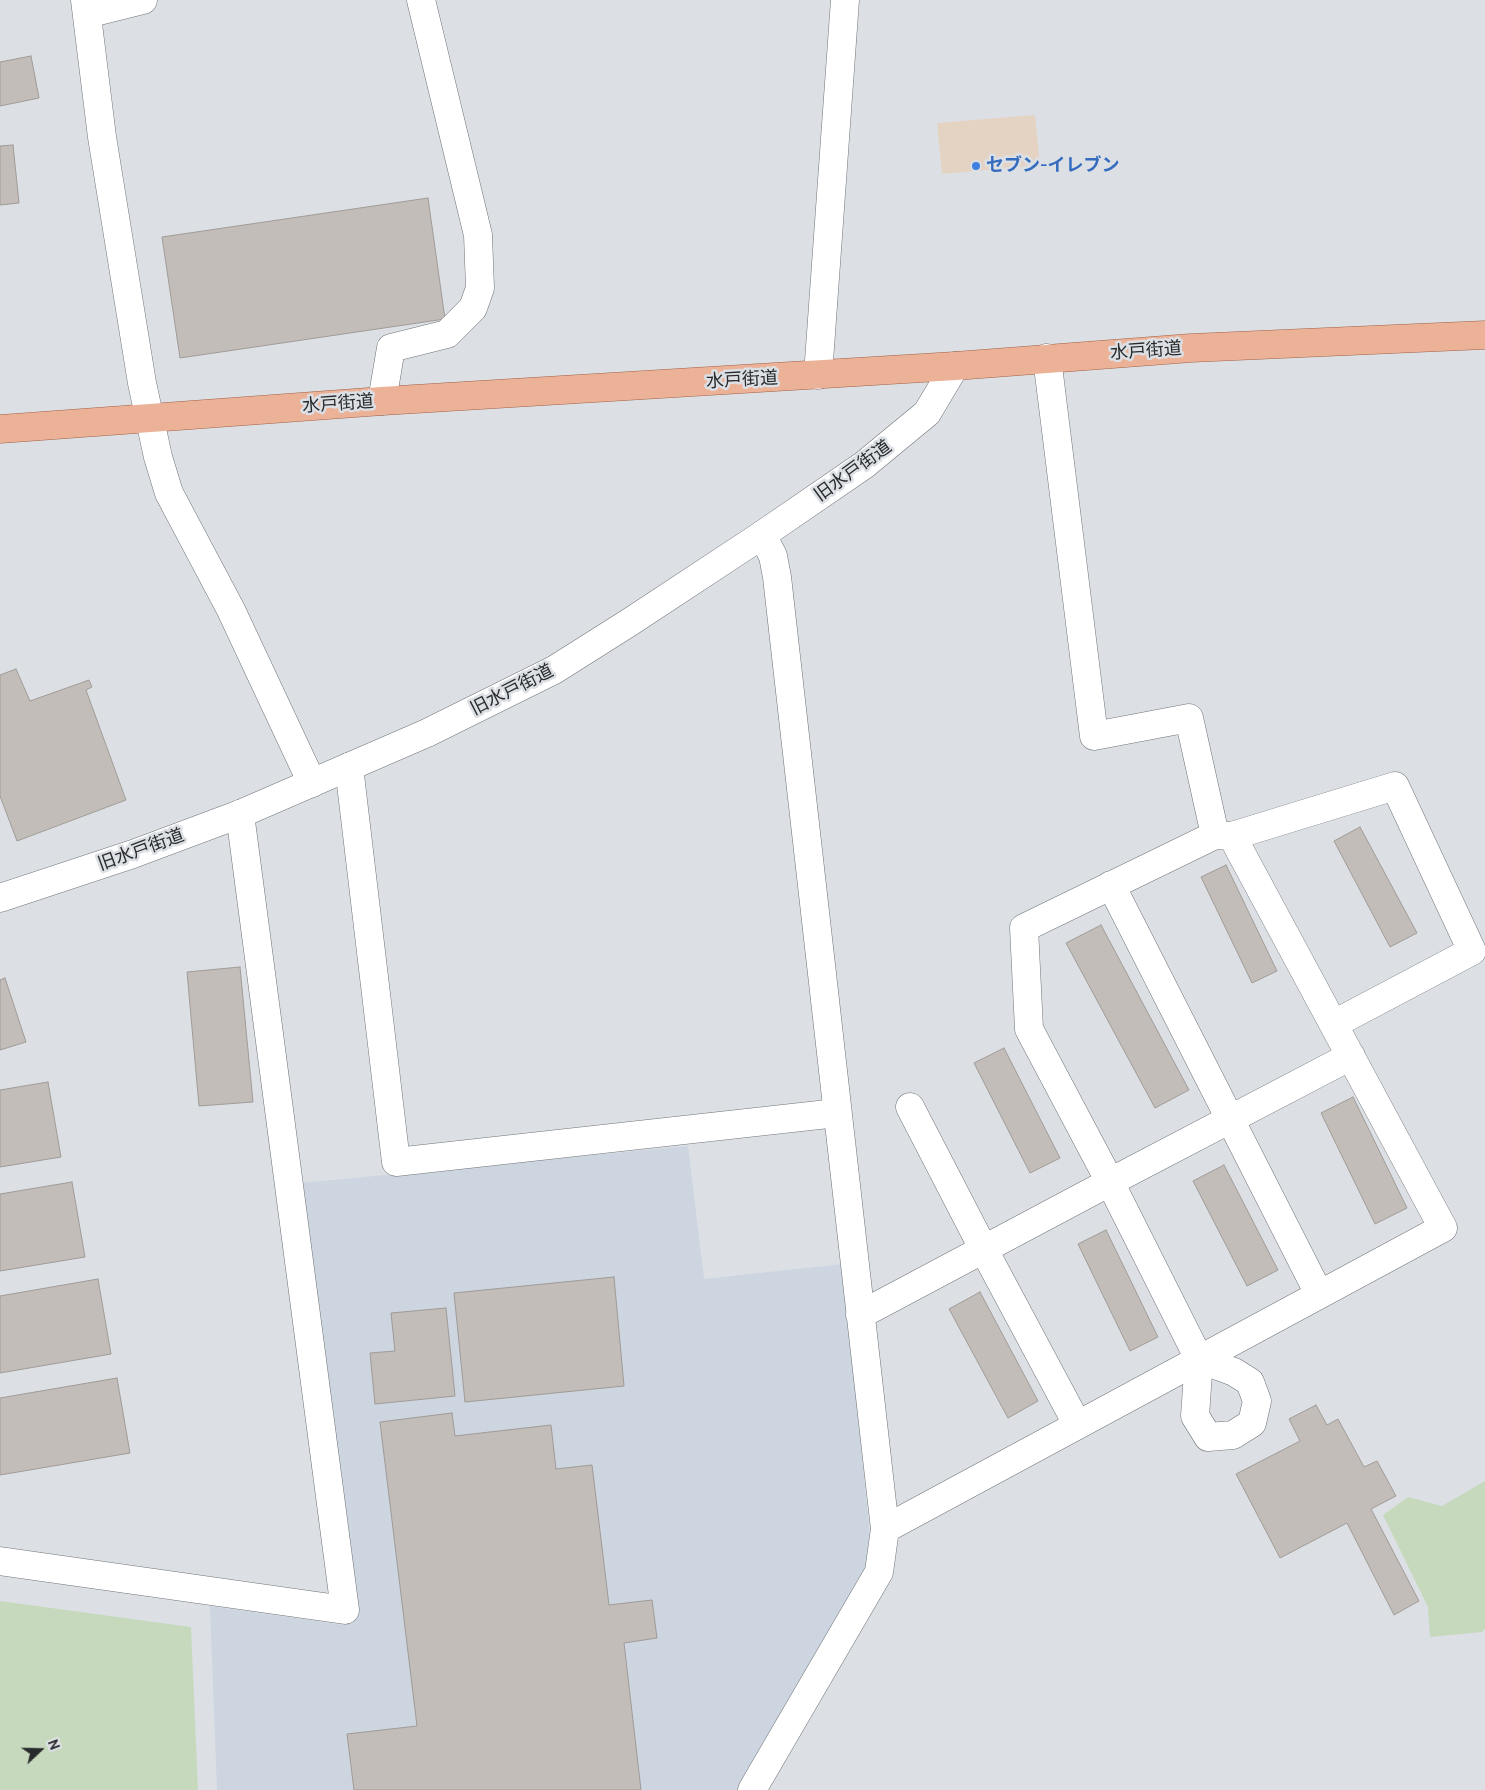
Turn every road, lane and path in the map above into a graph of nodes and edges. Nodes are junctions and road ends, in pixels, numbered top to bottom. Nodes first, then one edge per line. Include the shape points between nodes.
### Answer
1 (143, 0) edge
2 (422, 0) edge
3 (845, 0) edge
4 (86, 7) edge
5 (1485, 335) edge
6 (1047, 358) junction
7 (955, 366) junction
8 (818, 375) junction
9 (382, 401) junction
10 (148, 417) junction
11 (0, 429) edge
12 (762, 535) junction
13 (349, 768) junction
14 (312, 783) junction
15 (240, 814) junction
16 (1224, 835) junction
17 (1111, 886) junction
18 (0, 898) edge
19 (1334, 1024) junction
20 (1351, 1056) junction
21 (910, 1107) dead end
22 (837, 1113) junction
23 (1230, 1120) junction
24 (1110, 1182) junction
25 (984, 1250) junction
26 (1319, 1294) junction
27 (860, 1315) junction
28 (1199, 1359) junction
29 (1077, 1424) junction
30 (885, 1529) junction
31 (0, 1562) edge
32 (752, 1790) edge

1 - 4 street
2 - 9 street via 478,235 480,288 473,308 447,334 391,348
3 - 8 street
4 - 10 street via 102,137
5 - 6 main road, 水戸街道
6 - 7 main road, 水戸街道
6 - 16 street via 1094,736 1189,718
7 - 8 main road, 水戸街道
7 - 12 street, 旧水戸街道 via 927,414 864,465
8 - 9 main road, 水戸街道
9 - 10 main road, 水戸街道
10 - 11 main road, 水戸街道
10 - 14 street via 170,492
12 - 13 street, 旧水戸街道 via 554,670
12 - 22 street via 773,556 777,577
13 - 14 street, 旧水戸街道
13 - 22 street via 396,1162
14 - 15 street, 旧水戸街道
15 - 18 street, 旧水戸街道
15 - 31 street via 345,1610
16 - 17 street
16 - 19 street
16 - 19 street via 1395,786 1472,951
17 - 23 street
17 - 24 street via 1024,928 1029,1029
19 - 20 street
20 - 23 street
20 - 26 street via 1444,1228
21 - 25 street
22 - 27 street
23 - 24 street
23 - 26 street
24 - 25 street
24 - 28 street
25 - 27 street
25 - 29 street
26 - 28 street
27 - 30 street
28 - 29 street
29 - 30 street
30 - 32 street via 879,1572

